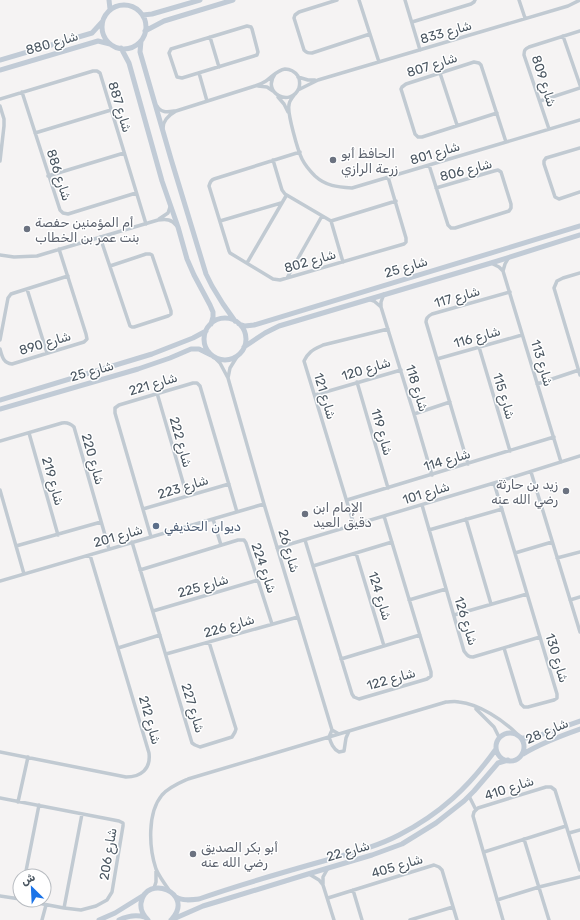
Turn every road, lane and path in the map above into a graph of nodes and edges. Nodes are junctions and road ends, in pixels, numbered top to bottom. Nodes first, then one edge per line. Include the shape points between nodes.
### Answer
1 (109, 0) edge
2 (128, 0) edge
3 (200, 0) edge
4 (233, 0) edge
5 (337, 0) edge
6 (359, 0) edge
7 (405, 0) edge
8 (475, 0) edge
9 (519, 0) edge
10 (580, 0) edge
11 (134, 7) junction
12 (110, 9) junction
13 (143, 15) junction
14 (525, 18) junction
15 (102, 22) junction
16 (412, 22) junction
17 (145, 31) junction
18 (580, 31) edge
19 (370, 34) junction
20 (563, 36) junction
21 (210, 37) junction
22 (140, 41) junction
23 (110, 44) junction
24 (121, 48) junction
25 (420, 50) junction
26 (0, 60) edge
27 (378, 62) junction
28 (219, 67) junction
29 (0, 70) edge
30 (440, 73) junction
31 (198, 74) junction
32 (275, 74) junction
33 (298, 77) junction
34 (318, 80) junction
35 (580, 85) edge
36 (255, 86) junction
37 (580, 88) edge
38 (298, 90) junction
39 (22, 92) junction
40 (275, 93) junction
41 (295, 94) junction
42 (0, 99) edge
43 (207, 101) junction
44 (540, 101) junction
45 (155, 102) junction
46 (0, 106) edge
47 (111, 110) junction
48 (176, 111) junction
49 (497, 113) junction
50 (289, 115) junction
51 (580, 120) edge
52 (457, 126) junction
53 (548, 129) junction
54 (35, 133) junction
55 (163, 133) junction
56 (506, 142) junction
57 (580, 148) edge
58 (300, 152) junction
59 (124, 153) junction
60 (273, 160) junction
61 (0, 161) edge
62 (429, 165) junction
63 (48, 176) junction
64 (388, 177) junction
65 (436, 188) junction
66 (580, 192) edge
67 (136, 193) junction
68 (286, 196) junction
69 (396, 201) junction
70 (281, 203) junction
71 (170, 206) junction
72 (322, 216) junction
73 (158, 220) junction
74 (220, 221) junction
75 (331, 221) junction
76 (146, 224) junction
77 (580, 226) edge
78 (178, 227) junction
79 (580, 235) edge
80 (100, 237) junction
81 (545, 237) junction
82 (547, 245) junction
83 (59, 249) junction
84 (0, 255) edge
85 (510, 257) junction
86 (343, 262) junction
87 (491, 263) junction
88 (247, 264) junction
89 (110, 266) junction
90 (503, 271) junction
91 (580, 273) edge
92 (68, 276) junction
93 (287, 278) junction
94 (27, 289) junction
95 (510, 292) junction
96 (384, 294) junction
97 (368, 299) junction
98 (381, 307) junction
99 (237, 322) junction
100 (210, 324) junction
101 (388, 329) junction
102 (206, 331) junction
103 (522, 335) junction
104 (0, 340) edge
105 (244, 347) junction
106 (479, 347) junction
107 (0, 349) edge
108 (47, 353) junction
109 (238, 355) junction
110 (212, 356) junction
111 (437, 359) junction
112 (120, 364) junction
113 (401, 370) junction
114 (579, 372) edge
115 (228, 378) junction
116 (357, 382) junction
117 (537, 384) junction
118 (79, 386) junction
119 (157, 393) junction
120 (315, 395) junction
121 (9, 398) junction
122 (0, 399) edge
123 (450, 402) junction
124 (0, 408) edge
125 (414, 414) junction
126 (29, 433) junction
127 (554, 437) junction
128 (0, 441) edge
129 (510, 451) junction
130 (580, 456) edge
131 (561, 462) junction
132 (468, 464) junction
133 (531, 472) junction
134 (432, 475) junction
135 (494, 483) junction
136 (229, 484) junction
137 (388, 488) junction
138 (0, 490) edge
139 (187, 496) junction
140 (347, 500) junction
141 (264, 504) junction
142 (422, 505) junction
143 (143, 509) junction
144 (502, 509) junction
145 (238, 512) junction
146 (384, 516) junction
147 (214, 519) junction
148 (466, 519) junction
149 (102, 522) junction
150 (354, 525) junction
151 (429, 530) junction
152 (58, 535) junction
153 (151, 537) junction
154 (305, 540) junction
155 (132, 542) junction
156 (392, 542) junction
157 (552, 542) junction
158 (221, 545) junction
159 (16, 546) junction
160 (278, 548) junction
161 (109, 549) junction
162 (580, 552) edge
163 (356, 553) junction
164 (515, 553) junction
165 (90, 554) junction
166 (557, 558) junction
167 (313, 566) junction
168 (140, 570) junction
169 (24, 574) junction
170 (258, 580) junction
171 (0, 581) edge
172 (446, 589) junction
173 (527, 594) junction
174 (580, 597) edge
175 (409, 600) junction
176 (570, 600) junction
177 (491, 604) junction
178 (153, 611) junction
179 (454, 615) junction
180 (298, 617) junction
181 (272, 624) junction
182 (580, 632) edge
183 (160, 634) junction
184 (420, 635) junction
185 (540, 637) junction
186 (209, 642) junction
187 (384, 646) junction
188 (118, 648) junction
189 (504, 648) junction
190 (166, 654) junction
191 (341, 659) junction
192 (472, 705) junction
193 (580, 721) edge
194 (580, 729) edge
195 (332, 730) junction
196 (349, 731) junction
197 (339, 734) junction
198 (517, 734) junction
199 (329, 737) junction
200 (499, 737) junction
201 (522, 738) junction
202 (496, 749) junction
203 (0, 752) edge
204 (522, 754) junction
205 (28, 757) junction
206 (508, 760) junction
207 (469, 796) junction
208 (0, 798) edge
209 (18, 802) junction
210 (38, 805) junction
211 (476, 810) junction
212 (82, 814) junction
213 (566, 826) junction
214 (580, 830) edge
215 (569, 833) junction
216 (524, 839) junction
217 (484, 852) junction
218 (26, 868) edge
219 (328, 868) junction
220 (156, 870) junction
221 (580, 870) edge
222 (308, 874) junction
223 (580, 877) edge
224 (323, 885) junction
225 (539, 887) junction
226 (154, 888) junction
227 (169, 890) junction
228 (353, 890) junction
229 (145, 895) junction
230 (0, 896) edge
231 (176, 897) junction
232 (12, 898) edge
233 (328, 898) junction
234 (497, 900) junction
235 (52, 906) edge
236 (453, 907) junction
237 (45, 908) edge
238 (64, 908) junction
239 (146, 919) edge
240 (42, 920) edge
241 (99, 920) edge
242 (119, 920) edge
243 (171, 920) edge
244 (334, 920) edge
245 (362, 920) edge
246 (410, 920) edge
247 (457, 920) edge
248 (503, 920) edge
249 (548, 920) edge

1 - 12 street
2 - 11 street
3 - 13 street
4 - 17 street via 164,20
5 - 19 street via 295,15 304,50 312,53
6 - 19 street
7 - 16 street
8 - 16 street via 473,3
9 - 14 street
10 - 14 street, شارع 833
11 - 12 street via 122,5
11 - 13 street
12 - 15 street
13 - 17 street
14 - 25 street, شارع 833
15 - 23 street via 103,34
15 - 26 street, شارع 880 via 92,33
16 - 25 street
17 - 22 street
18 - 20 street, شارع 809
19 - 27 street
20 - 35 street
20 - 44 street, شارع 809 via 524,50
21 - 28 street
21 - 28 street via 248,26 252,29 258,54
21 - 31 street via 169,51 176,77
22 - 24 street via 132,47
22 - 45 street via 140,52
23 - 24 street
23 - 29 street, شارع 880 via 98,41
24 - 71 street via 129,63
25 - 27 street, شارع 833
27 - 34 street, شارع 833
28 - 31 street
30 - 49 street, شارع 807 via 479,62
30 - 52 street
30 - 52 street, شارع 807 via 401,88 415,134 422,137
31 - 43 street
32 - 33 street via 287,69
32 - 36 street
32 - 40 street via 271,83
33 - 34 street, شارع 833
33 - 38 street
34 - 38 street, شارع 833
36 - 40 street via 267,87
36 - 43 street
37 - 44 street
38 - 41 street
39 - 42 street, شارع 887
39 - 47 street, شارع 887 via 93,70 100,73
39 - 54 street, شارع 886
40 - 41 street via 286,98
40 - 50 street, شارع 801
41 - 50 street, شارع 801 via 290,100
43 - 48 street
44 - 53 street, شارع 809
45 - 48 street via 159,109 165,112
45 - 55 street
46 - 61 street via 4,119
47 - 54 street
47 - 59 street, شارع 887
48 - 55 street via 164,121
49 - 52 street, شارع 807
49 - 56 street, شارع 807
50 - 58 street, شارع 801
51 - 53 street, شارع 801
53 - 56 street, شارع 801
54 - 63 street, شارع 886
55 - 99 street via 206,274
56 - 62 street, شارع 801
57 - 66 street via 546,158 544,164 555,197 559,199
58 - 60 street, شارع 802
58 - 64 street, شارع 801 via 315,176 337,187 352,188
59 - 63 street
59 - 67 street, شارع 887
60 - 68 street
60 - 74 street, شارع 802 via 210,181
62 - 64 street, شارع 801
62 - 65 street, شارع 806
63 - 67 street, شارع 886 via 60,210 68,214
64 - 69 street, شارع 802
65 - 65 street, شارع 806 via 450,228 509,211 511,208 501,172 498,170
67 - 76 street, شارع 887
68 - 70 street
68 - 72 street
69 - 75 street
69 - 86 street, شارع 802 via 406,242
70 - 74 street
70 - 88 street
71 - 73 street via 168,212
71 - 78 street
72 - 75 street
72 - 93 street
73 - 76 street
73 - 78 street via 173,221
74 - 88 street, شارع 802 via 230,253
75 - 86 street
76 - 80 street
77 - 81 street, شارع 25
78 - 100 street via 187,259 213,312
79 - 82 street, شارع 25
80 - 83 street
80 - 89 street
81 - 82 street
81 - 99 street, شارع 25 via 254,325 245,326
82 - 85 street, شارع 25
83 - 84 street via 38,256
83 - 92 street, شارع 890
85 - 87 street, شارع 25
85 - 90 street
86 - 93 street, شارع 802
87 - 90 street
87 - 96 street, شارع 25
88 - 93 street, شارع 802 via 273,279
89 - 89 street via 131,327 171,314 152,255 146,254
90 - 95 street, شارع 113
91 - 114 street via 557,281 554,288
92 - 94 street, شارع 890
92 - 108 street, شارع 890 via 87,338 84,342
94 - 104 street, شارع 890 via 11,294 8,298
94 - 108 street
95 - 103 street, شارع 113
95 - 111 street, شارع 117 via 428,317 426,322
96 - 97 street, شارع 25
96 - 98 street
97 - 98 street
97 - 105 street, شارع 25 via 279,326
98 - 101 street, شارع 118
99 - 100 street via 227,318 218,319
99 - 105 street via 245,334
100 - 102 street
101 - 113 street, شارع 118
101 - 120 street, شارع 121 via 323,345 308,354 304,361
102 - 110 street via 206,348
102 - 112 street, شارع 25 via 152,354
103 - 106 street, شارع 116
103 - 117 street, شارع 113
105 - 109 street
106 - 111 street, شارع 116
106 - 129 street, شارع 115
107 - 108 street, شارع 890 via 4,360 9,364
109 - 110 street via 226,360
109 - 115 street via 230,368
110 - 115 street, شارع 26 via 220,363
110 - 118 street, شارع 25 via 195,348
111 - 123 street, شارع 117
112 - 118 street via 116,369 78,380
112 - 121 street, شارع 25
113 - 116 street, شارع 120
113 - 125 street, شارع 118
114 - 117 street
115 - 141 street, شارع 26
116 - 120 street, شارع 120
116 - 137 street, شارع 119
117 - 127 street, شارع 113
118 - 124 street, شارع 25
119 - 136 street, شارع 221 via 193,383 199,384
119 - 139 street, شارع 222
119 - 143 street, شارع 221 via 115,408
120 - 140 street, شارع 121
121 - 122 street, شارع 25
121 - 124 street via 11,403
123 - 125 street
123 - 132 street, شارع 117
125 - 134 street, شارع 118
126 - 128 street, شارع 220
126 - 149 street, شارع 220 via 66,422 74,427
126 - 152 street, شارع 219
127 - 129 street, شارع 114
127 - 131 street, شارع 113
129 - 132 street, شارع 114
130 - 131 street, شارع 101
131 - 133 street, شارع 101
132 - 134 street, شارع 114
133 - 135 street, شارع 101
133 - 157 street
134 - 137 street, شارع 114
135 - 142 street, شارع 101
135 - 144 street, شارع 130
136 - 139 street, شارع 223
136 - 145 street, شارع 221
137 - 140 street, شارع 114
138 - 159 street
139 - 143 street, شارع 223
140 - 150 street, شارع 121
141 - 145 street, شارع 201
141 - 160 street, شارع 26
142 - 146 street, شارع 101
142 - 151 street, شارع 126
143 - 153 street, شارع 221
144 - 148 street
144 - 164 street, شارع 130
145 - 147 street, شارع 201
146 - 150 street, شارع 101
146 - 156 street, شارع 122
147 - 153 street, شارع 201
147 - 158 street
148 - 151 street
148 - 177 street
149 - 152 street
149 - 161 street, شارع 220
150 - 154 street, شارع 101
151 - 172 street, شارع 126
152 - 159 street
153 - 155 street, شارع 201
154 - 160 street, شارع 101
154 - 167 street, شارع 122
155 - 161 street, شارع 201
155 - 168 street, شارع 227
156 - 163 street
156 - 175 street, شارع 122
157 - 164 street
157 - 166 street
158 - 168 street, شارع 224
158 - 170 street, شارع 224 via 244,540
159 - 169 street
160 - 180 street, شارع 26
161 - 165 street, شارع 201
162 - 166 street
163 - 167 street
163 - 187 street, شارع 124
164 - 173 street, شارع 130
165 - 169 street, شارع 201
165 - 188 street, شارع 212
166 - 176 street
167 - 191 street, شارع 122
168 - 178 street, شارع 227
169 - 171 street, شارع 201
170 - 178 street, شارع 225
170 - 181 street, شارع 224
172 - 175 street, شارع 126
172 - 179 street, شارع 126
173 - 177 street
173 - 185 street, شارع 130
174 - 176 street
175 - 184 street, شارع 122
176 - 182 street
177 - 179 street
178 - 183 street, شارع 227
179 - 189 street, شارع 126 via 464,651 468,656 473,657
180 - 181 street, شارع 226
180 - 195 street, شارع 26
181 - 186 street, شارع 226
183 - 188 street
183 - 190 street, شارع 227
184 - 187 street
184 - 191 street, شارع 122 via 431,672 427,679 359,699 352,694
185 - 189 street, شارع 126
185 - 189 street, شارع 130 via 558,696 548,702 522,706
186 - 190 street, شارع 226
186 - 190 street, شارع 227 via 236,729 232,737 200,747 192,743
187 - 191 street
188 - 205 street, شارع 212 via 149,753 148,767 134,777 126,777
192 - 196 street via 446,702
192 - 198 street via 508,725
192 - 200 street via 494,726
193 - 201 street, شارع 28 via 535,737
194 - 204 street, شارع 28
195 - 197 street
195 - 199 street
196 - 197 street
196 - 199 street via 344,749 339,752 335,750
197 - 199 street
198 - 200 street via 504,733
198 - 201 street
199 - 220 street via 188,779 169,789 157,804 151,826 150,840
200 - 202 street
201 - 204 street via 525,744
202 - 206 street via 503,760
202 - 231 street, شارع 22 via 458,795 429,818 383,843 199,899 183,900
203 - 205 street, شارع 212
204 - 206 street via 516,760
205 - 209 street
206 - 207 street, شارع 22 via 498,763
207 - 211 street
207 - 219 street, شارع 22 via 421,834 402,844
208 - 209 street, شارع 206
209 - 210 street, شارع 206
210 - 212 street, شارع 206
210 - 218 street
211 - 213 street, شارع 410 via 552,787
211 - 217 street, شارع 410 via 473,816
212 - 238 street
212 - 238 street, شارع 206 via 122,823 112,892 107,900 89,909
213 - 215 street, شارع 410
213 - 216 street
214 - 215 street
215 - 221 street, شارع 410
216 - 217 street
216 - 225 street
217 - 234 street, شارع 410
219 - 222 street, شارع 22
219 - 224 street via 323,877
220 - 226 street
220 - 227 street
222 - 224 street
222 - 243 street, شارع 22 via 203,906
223 - 225 street
224 - 233 street
225 - 234 street
225 - 249 street
226 - 227 street
226 - 229 street
227 - 231 street
228 - 233 street, شارع 405
228 - 236 street, شارع 405 via 434,865 442,870
228 - 245 street
229 - 239 street via 141,906
229 - 241 street
230 - 232 street, شارع 206
231 - 243 street via 177,909
233 - 244 street
234 - 248 street, شارع 410
235 - 238 street, شارع 206
236 - 246 street
236 - 247 street, شارع 405
237 - 240 street
239 - 242 street via 133,915

